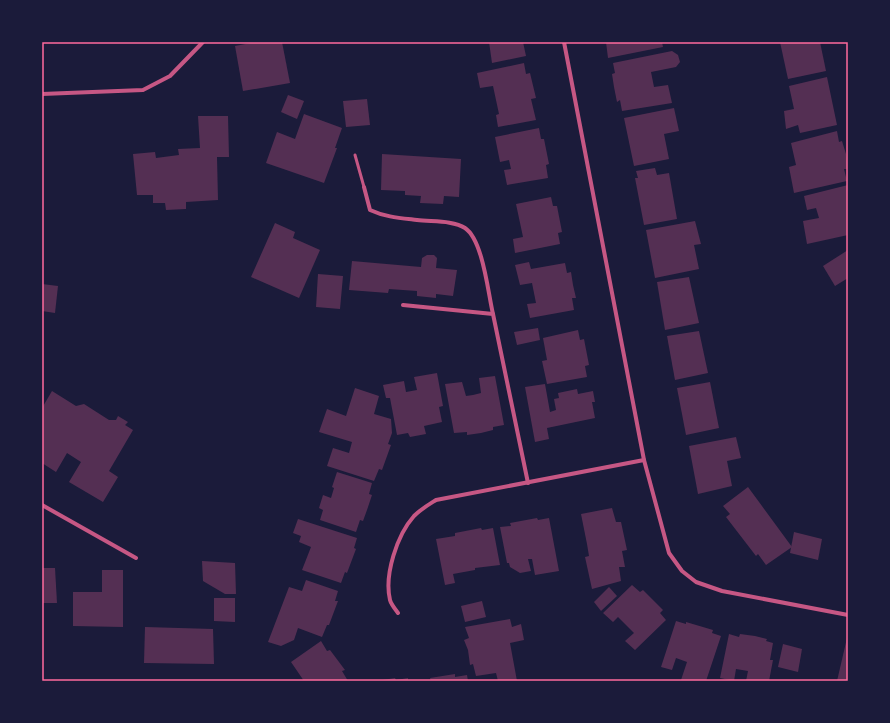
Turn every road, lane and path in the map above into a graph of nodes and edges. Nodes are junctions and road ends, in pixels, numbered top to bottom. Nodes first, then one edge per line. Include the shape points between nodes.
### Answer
1 (203, 42) edge
2 (564, 42) edge
3 (42, 94) edge
4 (356, 155) dead end
5 (364, 187) joint
6 (403, 305) dead end
7 (493, 314) junction
8 (644, 460) junction
9 (528, 482) junction
10 (42, 505) edge
11 (136, 558) dead end
12 (398, 613) dead end
13 (848, 615) edge

1 - 3 street via 170,76 143,90
2 - 8 street
4 - 5 lane
5 - 7 street via 370,210 383,216 452,224 465,228 479,249
6 - 7 street
7 - 9 street
8 - 9 street
8 - 13 street via 669,553 682,571 696,582 722,591
9 - 12 street via 436,500 413,517 395,549 391,570 390,601
10 - 11 street

